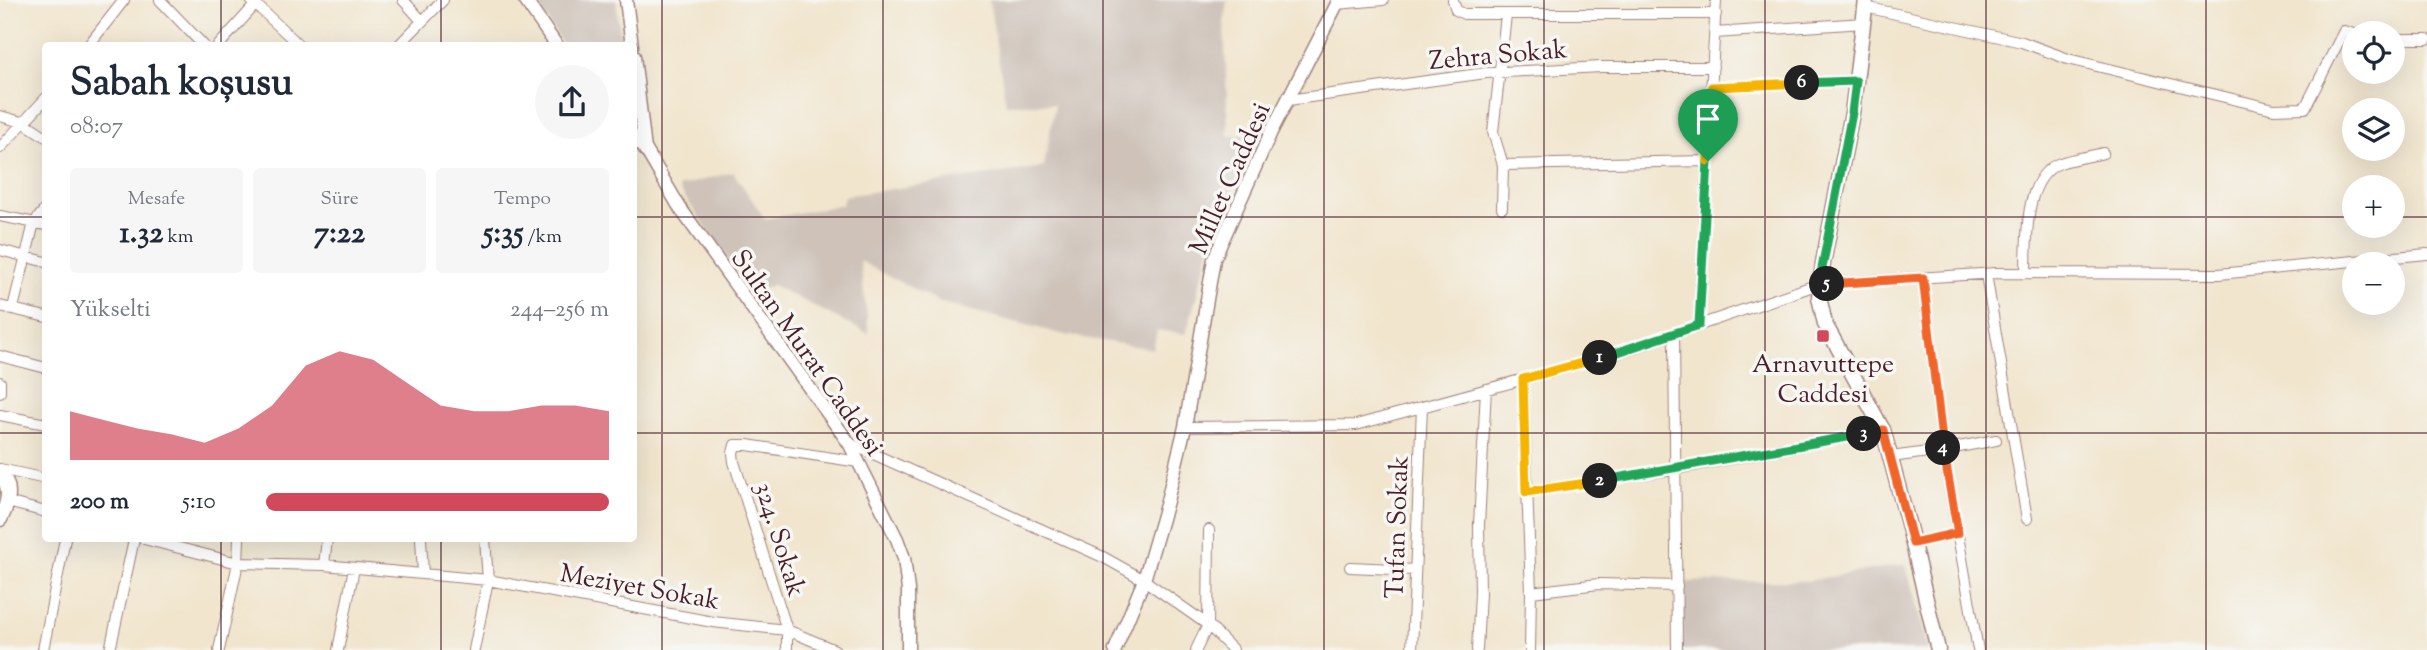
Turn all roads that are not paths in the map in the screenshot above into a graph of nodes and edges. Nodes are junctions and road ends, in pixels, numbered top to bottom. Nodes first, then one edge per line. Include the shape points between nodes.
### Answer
1 (124, 0) edge
2 (160, 0) edge
3 (403, 0) edge
4 (443, 0) edge
5 (525, 0) edge
6 (626, 0) edge
7 (1383, 0) edge
8 (1453, 0) edge
9 (1716, 0) edge
10 (254, 2) edge
11 (1337, 2) edge
12 (1866, 3) edge
13 (1716, 14) junction
14 (1506, 15) junction
15 (422, 21) junction
16 (1864, 23) junction
17 (1715, 33) junction
18 (2342, 35) edge
19 (195, 36) junction
20 (2405, 39) edge
21 (2427, 40) edge
22 (91, 42) edge
23 (190, 42) edge
24 (200, 42) edge
25 (221, 42) edge
26 (296, 42) edge
27 (402, 42) edge
28 (554, 42) edge
29 (631, 42) edge
30 (1713, 67) junction
31 (1499, 72) junction
32 (637, 80) edge
33 (1856, 81) junction
34 (1712, 87) junction
35 (1288, 100) junction
36 (42, 103) edge
37 (0, 116) edge
38 (25, 123) junction
39 (42, 134) edge
40 (637, 140) edge
41 (0, 148) edge
42 (646, 150) junction
43 (2103, 153) dead end
44 (1708, 161) junction
45 (1503, 165) junction
46 (1502, 208) dead end
47 (42, 213) edge
48 (0, 216) edge
49 (34, 223) junction
50 (42, 224) edge
51 (0, 250) edge
52 (2427, 254) edge
53 (26, 257) junction
54 (42, 261) edge
55 (2026, 273) junction
56 (1986, 274) junction
57 (1923, 278) junction
58 (1819, 284) junction
59 (0, 306) edge
60 (13, 308) junction
61 (42, 316) edge
62 (1699, 325) junction
63 (1674, 334) junction
64 (0, 356) edge
65 (42, 367) edge
66 (1523, 379) junction
67 (0, 382) edge
68 (1486, 389) junction
69 (0, 392) edge
70 (1422, 407) junction
71 (0, 415) edge
72 (42, 423) edge
73 (1185, 427) junction
74 (1883, 430) junction
75 (1996, 440) dead end
76 (849, 443) junction
77 (1943, 450) junction
78 (1891, 457) junction
79 (859, 462) junction
80 (1676, 469) junction
81 (0, 472) edge
82 (42, 478) edge
83 (1526, 492) junction
84 (2, 501) edge
85 (42, 511) edge
86 (0, 519) edge
87 (2027, 519) dead end
88 (1209, 530) dead end
89 (1958, 533) junction
90 (64, 542) edge
91 (133, 542) edge
92 (156, 542) edge
93 (239, 542) edge
94 (327, 542) edge
95 (421, 542) edge
96 (485, 542) edge
97 (1913, 543) junction
98 (238, 563) junction
99 (324, 565) junction
100 (354, 568) junction
101 (1350, 568) dead end
102 (1415, 570) junction
103 (423, 574) junction
104 (488, 580) junction
105 (1144, 580) junction
106 (1677, 586) junction
107 (1531, 592) junction
108 (1208, 625) junction
109 (787, 629) junction
110 (43, 650) edge
111 (110, 650) edge
112 (219, 650) edge
113 (338, 650) edge
114 (474, 650) edge
115 (787, 650) edge
116 (835, 650) edge
117 (908, 650) edge
118 (1115, 650) edge
119 (1196, 650) edge
120 (1233, 650) edge
121 (1412, 650) edge
122 (1477, 650) edge
123 (1530, 650) edge
124 (1677, 650) edge
125 (1938, 650) edge
126 (1978, 650) edge

1 - 22 street
2 - 19 street
3 - 15 street
4 - 15 street
5 - 28 street
6 - 29 street
7 - 11 street
8 - 14 street via 1456,10 1464,14
9 - 13 street
10 - 25 street
10 - 26 street
11 - 35 street, Millet Caddesi
12 - 16 main road
12 - 18 street via 2274,109 2305,108
13 - 14 street
13 - 17 street
14 - 31 street
15 - 27 street
16 - 17 street
16 - 33 main road
17 - 30 street
19 - 23 street
19 - 24 street
20 - 21 street
30 - 31 street, Zehra Sokak
30 - 34 street
31 - 35 street, Zehra Sokak
31 - 45 street via 1493,132
32 - 42 street
33 - 34 street
33 - 58 main road
34 - 44 street
35 - 73 street, Millet Caddesi via 1214,259
36 - 38 street
37 - 38 street
38 - 39 street
38 - 41 street
40 - 42 street, Sultan Murat Caddesi
42 - 76 street, Sultan Murat Caddesi via 680,208
43 - 55 street via 2057,164 2036,183 2028,220
44 - 45 street
44 - 62 street
45 - 46 street
47 - 49 street
48 - 49 street
49 - 50 street
49 - 53 street
51 - 53 street
52 - 55 street via 2219,274
53 - 54 street
53 - 60 street
55 - 56 street
56 - 57 street
56 - 87 street
57 - 58 street
57 - 77 street
58 - 62 street
58 - 74 main road via 1825,324
59 - 60 street
60 - 61 street
62 - 63 street
63 - 66 street
63 - 80 street
64 - 65 street
66 - 68 street
66 - 83 street
67 - 69 street
68 - 70 street
68 - 122 street
70 - 73 street via 1356,425
70 - 102 street, Tufan Sokak
71 - 72 street
73 - 105 street, Millet Caddesi
74 - 78 main road
74 - 80 street
75 - 77 street
76 - 79 street, Sultan Murat Caddesi
76 - 105 street via 1104,557
77 - 78 street
77 - 89 street
78 - 97 main road
79 - 109 street, 324. Sokak via 735,445 734,462
79 - 117 street, Sultan Murat Caddesi via 904,558
80 - 83 street
80 - 106 street
81 - 82 street
81 - 84 main road via 8,485
83 - 107 street
84 - 85 street
84 - 86 main road
88 - 108 street
89 - 97 street
89 - 126 street
90 - 110 street
91 - 111 street
92 - 98 street, Meziyet Sokak
93 - 98 street
94 - 99 street
95 - 103 street
96 - 104 street
97 - 125 main road
98 - 99 street, Meziyet Sokak
98 - 112 street
99 - 100 street, Meziyet Sokak
100 - 103 street, Meziyet Sokak
100 - 113 street
101 - 102 street
102 - 121 street, Tufan Sokak
103 - 104 street, Meziyet Sokak
104 - 109 street, Meziyet Sokak via 713,622
104 - 114 street
105 - 108 street
105 - 118 street, Millet Caddesi
106 - 107 street via 1599,584
106 - 124 street
107 - 123 street
108 - 119 street
108 - 120 street
109 - 115 street, 324. Sokak
109 - 116 street, Meziyet Sokak

